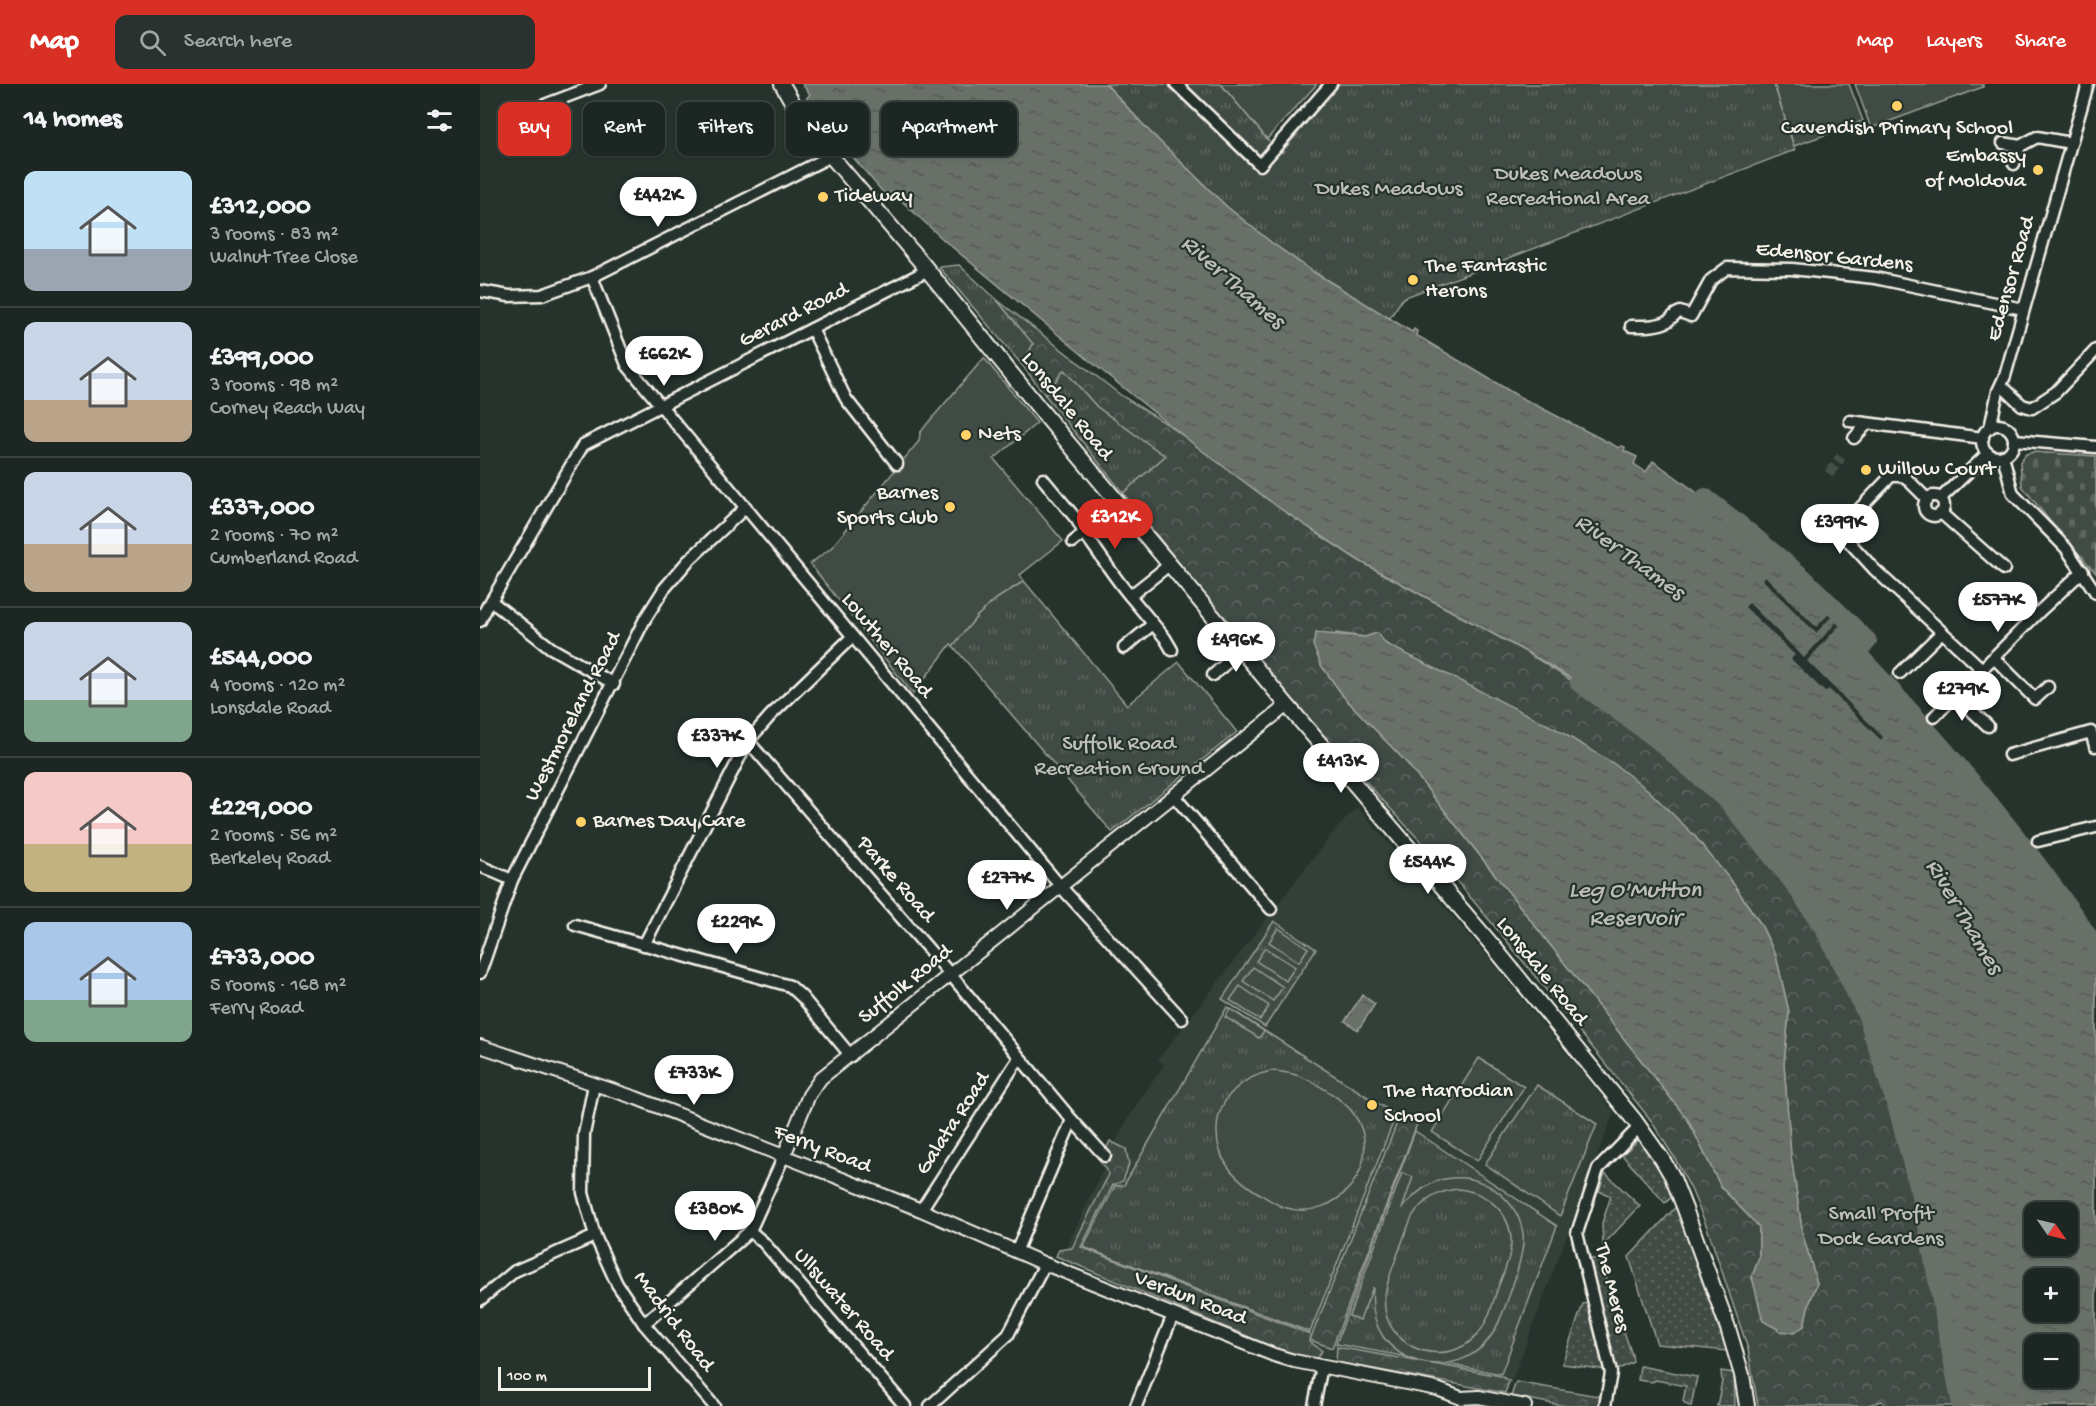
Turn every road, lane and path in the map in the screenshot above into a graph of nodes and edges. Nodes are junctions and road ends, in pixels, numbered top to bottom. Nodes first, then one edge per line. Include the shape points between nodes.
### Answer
1 (600, 84) edge
2 (782, 84) edge
3 (1176, 84) edge
4 (1331, 84) edge
5 (2088, 84) edge
6 (573, 89) edge
7 (546, 102) edge
8 (792, 102) edge
9 (2003, 143) dead end
10 (2071, 143) junction
11 (2020, 146) junction
12 (831, 156) joint
13 (2014, 164) dead end
14 (928, 270) junction
15 (592, 277) junction
16 (480, 291) edge
17 (2023, 309) junction
18 (1631, 326) dead end
19 (812, 329) junction
20 (2096, 350) edge
21 (2003, 385) junction
22 (2017, 402) junction
23 (660, 405) junction
24 (2001, 405) junction
25 (1850, 421) dead end
26 (1867, 424) junction
27 (1996, 427) junction
28 (1854, 438) dead end
29 (1983, 438) junction
30 (2014, 440) junction
31 (2096, 447) edge
32 (1988, 453) junction
33 (2003, 456) junction
34 (897, 464) dead end
35 (1043, 479) dead end
36 (1941, 498) junction
37 (1927, 499) junction
38 (746, 507) junction
39 (1941, 513) junction
40 (1084, 533) junction
41 (1073, 542) dead end
42 (1169, 565) junction
43 (2004, 568) dead end
44 (2083, 572) junction
45 (2096, 592) edge
46 (1130, 596) junction
47 (486, 602) edge
48 (480, 621) edge
49 (1153, 624) junction
50 (1942, 632) junction
51 (852, 637) junction
52 (1124, 648) dead end
53 (1172, 650) dead end
54 (1241, 650) junction
55 (1994, 658) junction
56 (1982, 669) junction
57 (1900, 674) dead end
58 (1212, 675) dead end
59 (614, 684) junction
60 (2048, 687) dead end
61 (1956, 696) junction
62 (1287, 705) junction
63 (1934, 717) dead end
64 (1988, 726) dead end
65 (748, 741) junction
66 (2095, 746) edge
67 (2008, 755) dead end
68 (1174, 796) junction
69 (2096, 827) edge
70 (2038, 841) dead end
71 (480, 866) edge
72 (512, 880) junction
73 (1061, 887) junction
74 (1270, 909) dead end
75 (575, 925) dead end
76 (644, 945) junction
77 (480, 973) edge
78 (951, 975) junction
79 (1182, 1019) dead end
80 (480, 1046) edge
81 (851, 1056) junction
82 (1019, 1058) junction
83 (594, 1084) junction
84 (1072, 1120) junction
85 (1639, 1127) junction
86 (1106, 1156) dead end
87 (783, 1158) junction
88 (921, 1210) junction
89 (750, 1231) junction
90 (595, 1236) junction
91 (1016, 1252) junction
92 (1045, 1264) junction
93 (480, 1300) edge
94 (1173, 1315) junction
95 (644, 1324) junction
96 (1322, 1366) junction
97 (1460, 1402) edge
98 (714, 1406) edge
99 (905, 1406) edge
100 (930, 1406) edge
101 (1136, 1406) edge
102 (1314, 1406) edge
103 (1525, 1406) edge
104 (1605, 1406) edge
105 (1747, 1406) edge

1 - 6 street
2 - 8 main road, Lonsdale Road
3 - 4 street via 1260,165
5 - 10 street, Edensor Road
6 - 7 street
9 - 11 street
10 - 11 street via 2037,137
10 - 17 street, Edensor Road
11 - 13 street
12 - 14 main road, Lonsdale Road
12 - 15 street
14 - 19 street, Gerard Road
14 - 42 main road, Lonsdale Road
15 - 16 street via 542,295 509,296
15 - 23 street, Lowther Road via 627,365
17 - 18 street, Edensor Gardens via 1875,278 1792,269 1727,268 1711,280 1691,316 1680,312 1653,326
17 - 21 street, Edensor Road
19 - 23 street, Gerard Road
19 - 34 street via 846,399
20 - 22 street via 2056,392 2032,408
21 - 22 street
21 - 24 street, Edensor Road
21 - 27 street, Edensor Road via 1998,391
22 - 24 street
23 - 38 street, Lowther Road
23 - 47 street, Gerard Road via 583,445
24 - 27 street, Edensor Road
25 - 26 street
26 - 28 street
26 - 29 street
27 - 29 street
27 - 30 street via 2010,431
29 - 32 street
30 - 31 street
30 - 33 street via 2011,450
32 - 33 street
32 - 36 street
33 - 44 street via 2013,494 2067,548
35 - 40 street
36 - 37 street
36 - 39 street
37 - 39 street via 1924,508 1928,513
37 - 50 street via 1904,476 1891,476 1844,525 1842,534
38 - 51 street, Lowther Road
38 - 59 street, Westmoreland Road via 664,589
39 - 43 street
40 - 41 street
40 - 46 street
42 - 46 street
42 - 54 main road, Lonsdale Road
44 - 45 street
44 - 55 street
46 - 49 street
47 - 48 street, Gerard Road
47 - 59 street via 551,648
49 - 52 street
49 - 53 street
50 - 56 street
50 - 57 street
51 - 65 street
51 - 73 street, Lowther Road
54 - 58 street
54 - 62 main road, Lonsdale Road
55 - 56 street
55 - 60 street via 2035,699
56 - 61 street
59 - 72 street, Westmoreland Road
61 - 63 street
61 - 64 street
62 - 68 street, Suffolk Road
62 - 85 main road, Lonsdale Road via 1492,945
65 - 76 street
65 - 78 street, Parke Road
66 - 67 street via 2091,732
68 - 73 street, Suffolk Road
68 - 74 street
69 - 70 street
71 - 72 street
72 - 77 street, Westmoreland Road
73 - 78 street, Suffolk Road
73 - 79 street, Lowther Road
75 - 76 street
76 - 81 street via 790,986
78 - 81 street, Suffolk Road
78 - 82 street, Parke Road
80 - 83 street, Ferry Road
81 - 87 street, Suffolk Road via 812,1089
82 - 84 street, Parke Road
82 - 88 street, Galata Road
83 - 87 street, Ferry Road
83 - 90 street, Madrid Road via 584,1134 583,1193
84 - 86 street, Parke Road
84 - 91 street
85 - 104 street, The Meres via 1598,1169 1577,1233 1611,1373
85 - 105 main road, Lonsdale Road via 1672,1176 1728,1328
87 - 88 street, Ferry Road
87 - 89 street, Suffolk Road
88 - 91 street, Ferry Road
89 - 95 street, Suffolk Road
89 - 99 street, Ullswater Road
90 - 93 street via 515,1271
90 - 95 street, Madrid Road via 617,1284
91 - 92 street, Ferry Road
92 - 94 street, Verdun Road
92 - 100 street via 1008,1335
94 - 96 street, Verdun Road via 1274,1355
94 - 101 street
95 - 98 street, Madrid Road
96 - 97 street, Verdun Road via 1437,1389
96 - 102 street
97 - 103 street, Verdun Road via 1489,1398

